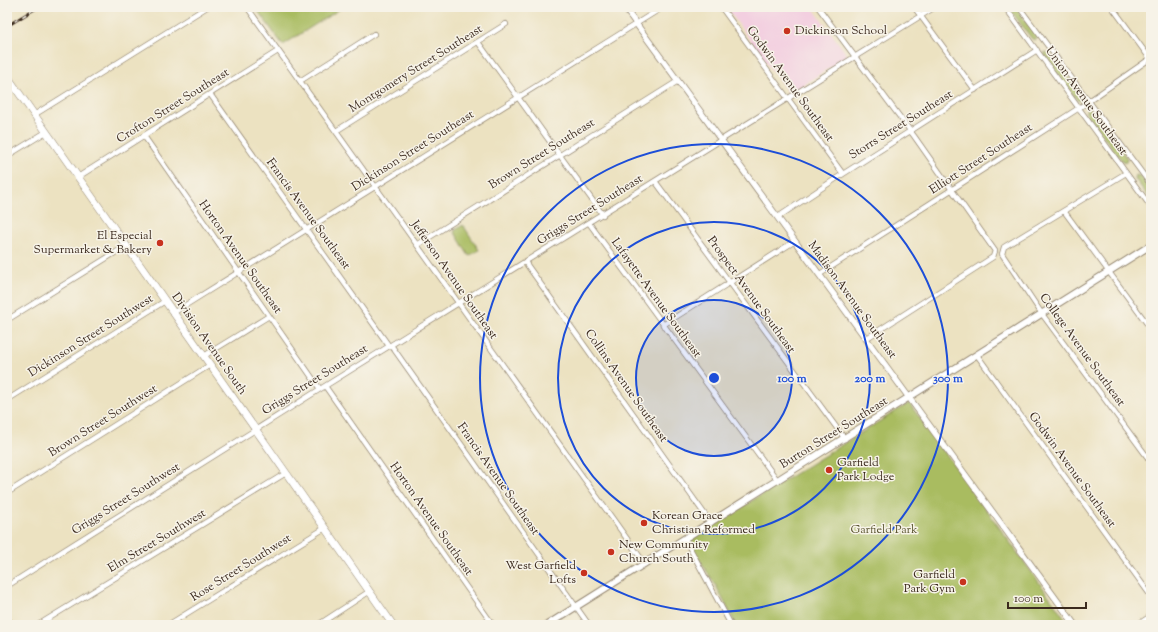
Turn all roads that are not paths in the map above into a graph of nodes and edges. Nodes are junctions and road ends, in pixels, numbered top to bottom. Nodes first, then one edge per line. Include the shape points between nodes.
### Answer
1 (208, 7) edge
2 (247, 7) edge
3 (624, 7) edge
4 (663, 7) edge
5 (721, 7) edge
6 (818, 7) edge
7 (914, 7) edge
8 (935, 7) edge
9 (1005, 7) edge
10 (1019, 7) edge
11 (1112, 7) edge
12 (921, 16) junction
13 (636, 23) junction
14 (506, 24) dead end
15 (374, 34) dead end
16 (478, 42) junction
17 (1037, 50) junction
18 (278, 51) junction
19 (855, 57) junction
20 (1151, 59) edge
21 (7, 76) edge
22 (300, 81) junction
23 (678, 81) junction
24 (975, 90) junction
25 (210, 94) junction
26 (518, 98) junction
27 (788, 100) junction
28 (1088, 101) junction
29 (1079, 108) junction
30 (34, 115) junction
31 (336, 131) junction
32 (910, 131) junction
33 (46, 132) junction
34 (144, 136) junction
35 (721, 141) junction
36 (559, 155) junction
37 (7, 156) edge
38 (1126, 173) junction
39 (843, 174) junction
40 (78, 177) junction
41 (655, 181) junction
42 (1151, 185) edge
43 (375, 186) junction
44 (952, 190) junction
45 (1151, 207) edge
46 (1064, 211) junction
47 (602, 215) junction
48 (778, 218) junction
49 (589, 223) junction
50 (306, 229) junction
51 (795, 241) junction
52 (417, 245) junction
53 (1151, 245) edge
54 (126, 246) junction
55 (525, 262) junction
56 (238, 272) junction
57 (1109, 272) junction
58 (820, 274) junction
59 (730, 282) junction
60 (165, 301) junction
61 (458, 303) junction
62 (173, 313) junction
63 (1042, 314) junction
64 (269, 316) junction
65 (7, 320) edge
66 (663, 325) junction
67 (1151, 330) edge
68 (867, 338) junction
69 (390, 345) junction
70 (204, 356) junction
71 (977, 356) junction
72 (210, 365) junction
73 (325, 386) junction
74 (320, 389) junction
75 (910, 398) junction
76 (7, 400) edge
77 (255, 429) junction
78 (845, 439) junction
79 (1151, 462) edge
80 (286, 473) junction
81 (778, 481) junction
82 (7, 493) edge
83 (711, 523) junction
84 (325, 528) junction
85 (685, 539) junction
86 (645, 564) junction
87 (7, 586) edge
88 (370, 591) junction
89 (1151, 596) edge
90 (577, 607) junction
91 (1151, 616) edge
92 (7, 618) edge
93 (1074, 623) edge
94 (12, 625) edge
95 (38, 625) edge
96 (168, 625) edge
97 (318, 625) edge
98 (393, 625) edge
99 (493, 625) edge
100 (548, 625) edge
101 (589, 625) edge
102 (731, 625) edge
103 (1065, 625) edge
104 (1137, 625) edge

1 - 30 street
2 - 18 street, Jefferson Avenue Southeast
3 - 13 street, Madison Avenue Southeast
4 - 13 street, Dickinson Street Southeast
5 - 27 street, Godwin Avenue Southeast
6 - 19 street
7 - 12 street
8 - 12 street, Griggs Street Southeast
9 - 17 street, Union Avenue Southeast
10 - 28 street
11 - 20 street
12 - 19 street, Griggs Street Southeast
12 - 24 street
13 - 23 street, Madison Avenue Southeast
13 - 26 street, Dickinson Street Southeast
14 - 16 street, Montgomery Street Southeast
15 - 22 street
16 - 26 street
16 - 31 street, Montgomery Street Southeast
17 - 24 street, Storrs Street Southeast
17 - 29 street, Union Avenue Southeast
18 - 22 street, Jefferson Avenue Southeast
18 - 25 street, Crofton Street Southeast
19 - 27 street, Griggs Street Southeast
19 - 32 street
20 - 28 street, Elliott Street Southeast
21 - 30 main road, Division Avenue South
22 - 31 street, Jefferson Avenue Southeast
23 - 35 street, Madison Avenue Southeast
23 - 36 street, Brown Street Southeast
24 - 32 street, Storrs Street Southeast
25 - 34 street, Crofton Street Southeast
25 - 50 street, Francis Avenue Southeast
26 - 36 street
26 - 43 street, Dickinson Street Southeast
27 - 35 street, Griggs Street Southeast
27 - 39 street, Godwin Avenue Southeast
28 - 29 street, Elliott Street Southeast
28 - 42 street
29 - 38 street, Union Avenue Southeast
29 - 44 street, Elliott Street Southeast
30 - 33 main road, Division Avenue South
31 - 43 street, Jefferson Avenue Southeast
32 - 39 street, Storrs Street Southeast
32 - 44 street
33 - 37 street
33 - 40 main road, Division Avenue South
34 - 40 street, Crofton Street Southeast
34 - 56 street, Horton Avenue Southeast
35 - 41 street, Griggs Street Southeast
35 - 48 street, Madison Avenue Southeast
36 - 47 street
36 - 52 street, Brown Street Southeast
38 - 45 street, Union Avenue Southeast
38 - 46 street
39 - 48 street, Storrs Street Southeast
40 - 54 main road, Division Avenue South
41 - 47 street, Griggs Street Southeast
41 - 59 street, Prospect Avenue Southeast
43 - 50 street, Dickinson Street Southeast
43 - 52 street, Jefferson Avenue Southeast
44 - 58 street, Elliott Street Southeast
44 - 68 street via 993,249 993,257
46 - 57 street
46 - 63 street, College Avenue Southeast via 1004,247 1003,258
47 - 49 street, Griggs Street Southeast
48 - 51 street, Madison Avenue Southeast
49 - 55 street, Griggs Street Southeast
49 - 66 street, Lafayette Avenue Southeast
50 - 56 street, Dickinson Street Southeast
50 - 69 street, Francis Avenue Southeast
51 - 58 street, Madison Avenue Southeast
51 - 59 street
52 - 61 street, Jefferson Avenue Southeast
53 - 57 main road, Burton Street Southeast
54 - 60 main road, Division Avenue South
54 - 65 street
55 - 61 street, Griggs Street Southeast
55 - 83 street, Collins Avenue Southeast
56 - 62 street, Dickinson Street Southeast
56 - 64 street, Horton Avenue Southeast
57 - 63 main road, Burton Street Southeast
57 - 67 street
58 - 68 street, Madison Avenue Southeast
59 - 66 street
59 - 78 street, Prospect Avenue Southeast
60 - 62 main road, Division Avenue South
60 - 76 street, Dickinson Street Southwest
61 - 69 street, Griggs Street Southeast
61 - 86 street, Jefferson Avenue Southeast
62 - 70 main road, Division Avenue South
63 - 71 main road, Burton Street Southeast
63 - 79 street, College Avenue Southeast
64 - 70 street
64 - 74 street, Horton Avenue Southeast
66 - 81 street, Lafayette Avenue Southeast
68 - 75 street, Madison Avenue Southeast
69 - 73 street, Griggs Street Southeast
69 - 90 street, Francis Avenue Southeast
70 - 72 main road, Division Avenue South
71 - 75 main road, Burton Street Southeast
71 - 89 street, Godwin Avenue Southeast
72 - 77 main road, Division Avenue South
72 - 82 street, Brown Street Southwest
73 - 74 street, Griggs Street Southeast
73 - 99 street, Horton Avenue Southeast
74 - 77 street, Griggs Street Southeast
75 - 78 main road, Burton Street Southeast
75 - 93 street, Madison Avenue Southeast
77 - 80 main road, Division Avenue South
77 - 87 street, Griggs Street Southwest
78 - 81 main road, Burton Street Southeast
80 - 84 main road, Division Avenue South
80 - 95 street, Elm Street Southwest
81 - 83 main road, Burton Street Southeast
83 - 85 main road, Burton Street Southeast
84 - 88 main road, Division Avenue South
84 - 96 street, Rose Street Southwest
85 - 86 main road, Burton Street Southeast
85 - 102 street
86 - 90 main road, Burton Street Southeast
88 - 97 street
88 - 98 main road, Division Avenue South
90 - 100 main road, Burton Street Southeast
90 - 101 street, Francis Avenue Southeast
91 - 104 street
92 - 94 street
93 - 103 street

